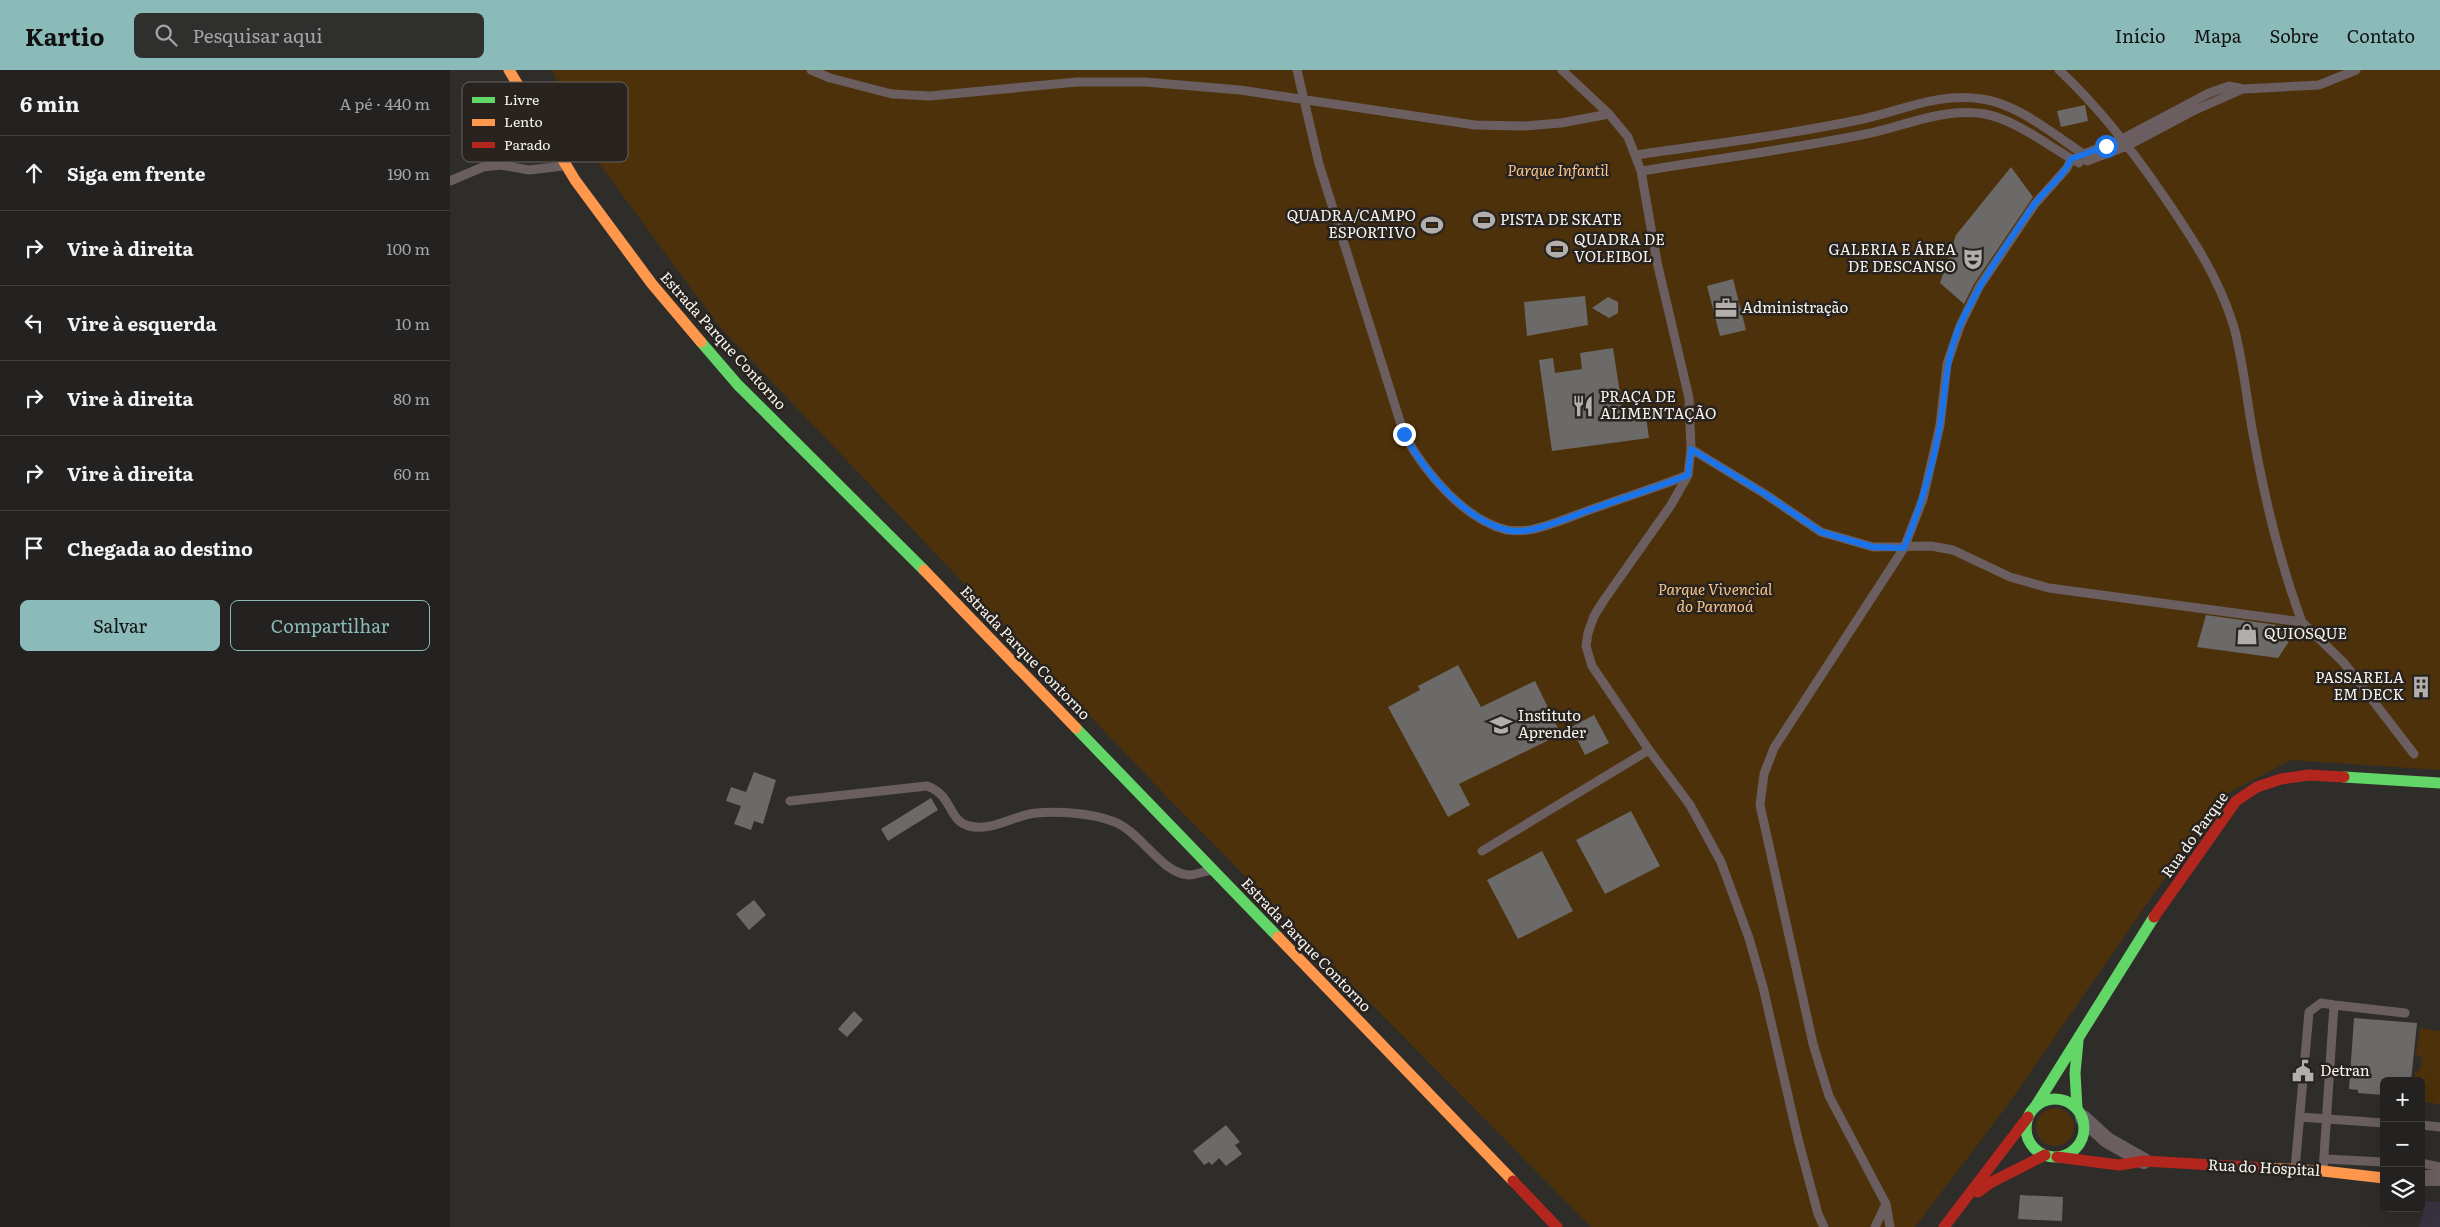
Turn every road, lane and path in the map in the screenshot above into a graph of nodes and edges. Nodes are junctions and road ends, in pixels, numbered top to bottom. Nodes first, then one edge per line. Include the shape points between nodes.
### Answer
1 (509, 70) edge
2 (811, 70) edge
3 (1297, 70) edge
4 (1562, 70) edge
5 (2060, 70) edge
6 (2356, 70) edge
7 (516, 82) edge
8 (1303, 99) junction
9 (1609, 114) junction
10 (2042, 127) junction
11 (2036, 137) junction
12 (2125, 143) junction
13 (2083, 154) junction
14 (1635, 155) junction
15 (2091, 159) junction
16 (2075, 161) junction
17 (564, 162) edge
18 (566, 166) junction
19 (1641, 171) junction
20 (450, 181) edge
21 (1691, 449) junction
22 (1688, 475) junction
23 (1904, 548) junction
24 (2302, 622) junction
25 (1649, 750) junction
26 (2414, 754) dead end
27 (2440, 782) edge
28 (790, 801) dead end
29 (1482, 851) dead end
30 (1213, 870) junction
31 (2334, 1005) junction
32 (2405, 1013) dead end
33 (2078, 1037) junction
34 (2031, 1112) junction
35 (2080, 1113) junction
36 (2300, 1117) junction
37 (2327, 1118) junction
38 (2380, 1122) edge
39 (2425, 1125) edge
40 (2440, 1127) edge
41 (2051, 1156) junction
42 (2144, 1161) junction
43 (2380, 1162) edge
44 (2425, 1164) edge
45 (2324, 1165) junction
46 (2440, 1167) edge
47 (2295, 1169) junction
48 (2380, 1177) edge
49 (2425, 1178) edge
50 (2440, 1178) edge
51 (1966, 1200) junction
52 (1886, 1204) junction
53 (1557, 1227) edge
54 (1824, 1227) edge
55 (1875, 1227) edge
56 (1890, 1227) edge
57 (1944, 1227) edge

1 - 7 main road, Estrada Parque Contorno
2 - 8 lane via 892,94 930,96 1077,82 1145,82
3 - 8 lane
4 - 9 lane
5 - 12 lane via 2092,101
6 - 12 lane via 2319,85 2243,89 2229,86 2209,93
8 - 9 lane via 1475,124 1523,126
8 - 22 lane via 1319,164 1404,434 1417,459 1435,480 1486,522 1508,530 1533,530
9 - 14 lane via 1628,137
10 - 11 lane
10 - 13 lane
10 - 14 lane via 2003,105 1983,99 1952,97 1864,118
11 - 16 lane
11 - 19 lane via 1985,114 1955,113 1922,118 1868,134
12 - 13 lane
12 - 15 lane
12 - 24 lane via 2200,249 2223,296 2234,326 2260,477
13 - 15 lane
13 - 16 lane
14 - 19 lane
15 - 16 lane
16 - 23 lane via 2035,204 1979,288 1960,326 1947,364 1940,425 1923,500
17 - 18 main road, Estrada Parque Contorno
18 - 20 lane via 529,170 501,165 483,167
18 - 30 main road, Estrada Parque Contorno via 652,284 738,385 917,563
19 - 21 lane via 1657,262 1689,398
21 - 22 lane
21 - 23 lane via 1821,532 1873,547
22 - 25 lane via 1594,616 1586,646 1592,666
23 - 24 lane via 1931,546 1953,550 2010,577 2050,588
23 - 52 lane via 1774,748 1764,774 1760,805 1813,1044 1829,1096
24 - 26 lane via 2344,663
25 - 29 lane
25 - 54 lane via 1690,804 1724,870 1763,987 1794,1122
27 - 33 main road, Rua do Parque via 2309,775 2281,778 2236,800 2160,907
28 - 30 lane via 927,786 943,794 955,817 968,826 987,827 1036,813 1078,814 1112,821 1131,831 1172,868 1189,875
30 - 53 main road, Estrada Parque Contorno
31 - 32 lane
31 - 36 lane via 2321,1002 2309,1012
31 - 37 lane
33 - 34 main road, Rua do Parque
33 - 35 main road, Rua do Parque via 2075,1073
34 - 35 main road via 2051,1099 2061,1099
34 - 41 main road via 2027,1135 2037,1151
34 - 51 main road, Rua do Parque
35 - 41 main road via 2084,1136 2080,1144 2066,1156
35 - 42 street via 2106,1140
36 - 37 lane
36 - 47 lane
37 - 38 lane
37 - 45 lane
39 - 40 lane
41 - 42 main road, Rua do Hospital via 2119,1165
41 - 51 main road via 1990,1183
42 - 47 main road, Rua do Hospital
43 - 45 lane
44 - 46 lane
45 - 47 main road, Rua do Hospital
45 - 48 main road, Rua do Hospital
49 - 50 street
51 - 57 main road
52 - 55 lane
52 - 56 lane

